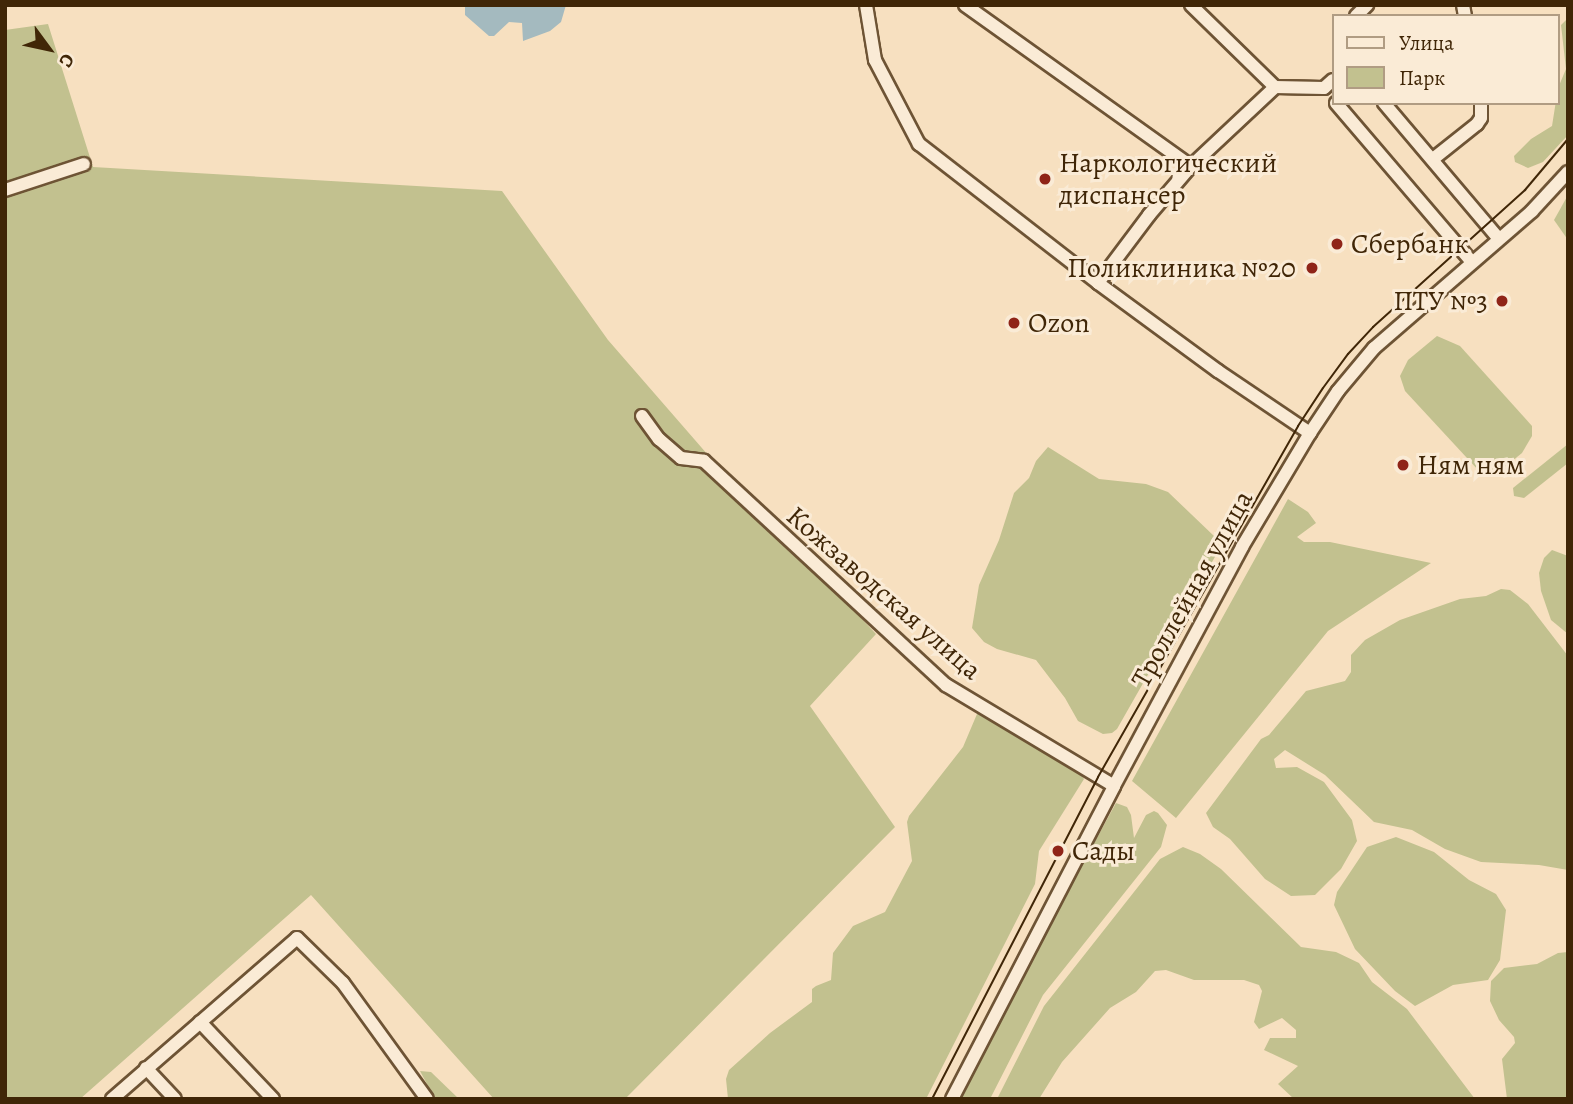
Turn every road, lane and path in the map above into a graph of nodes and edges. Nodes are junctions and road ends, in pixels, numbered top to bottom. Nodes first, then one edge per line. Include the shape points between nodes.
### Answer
1 (866, 5) edge
2 (965, 5) edge
3 (1191, 5) edge
4 (1329, 84) edge
5 (1275, 87) junction
6 (1338, 105) edge
7 (1386, 105) edge
8 (1481, 105) edge
9 (1433, 159) junction
10 (84, 164) dead end
11 (1191, 166) junction
12 (1568, 172) edge
13 (5, 190) edge
14 (1499, 239) junction
15 (1472, 262) junction
16 (1098, 283) junction
17 (642, 416) dead end
18 (1310, 433) junction
19 (1114, 786) junction
20 (200, 1022) junction
21 (146, 1068) junction
22 (112, 1099) edge
23 (175, 1099) edge
24 (273, 1099) edge
25 (427, 1099) edge
26 (952, 1099) edge

1 - 16 street via 875,60 919,144
2 - 11 street
3 - 5 street
4 - 5 street
5 - 11 street
6 - 15 street
7 - 9 street
8 - 9 street via 1477,124
9 - 14 street
10 - 13 street
11 - 16 street
12 - 14 street, Троллейная улица
14 - 15 street, Троллейная улица
15 - 18 street, Троллейная улица via 1374,348
16 - 18 street
17 - 19 street, Кожзаводская улица via 681,458 704,461 946,685
18 - 19 street, Троллейная улица via 1242,547
19 - 26 street, Троллейная улица
20 - 21 street
20 - 24 street
20 - 25 street via 297,938 343,983
21 - 22 street
21 - 23 street

